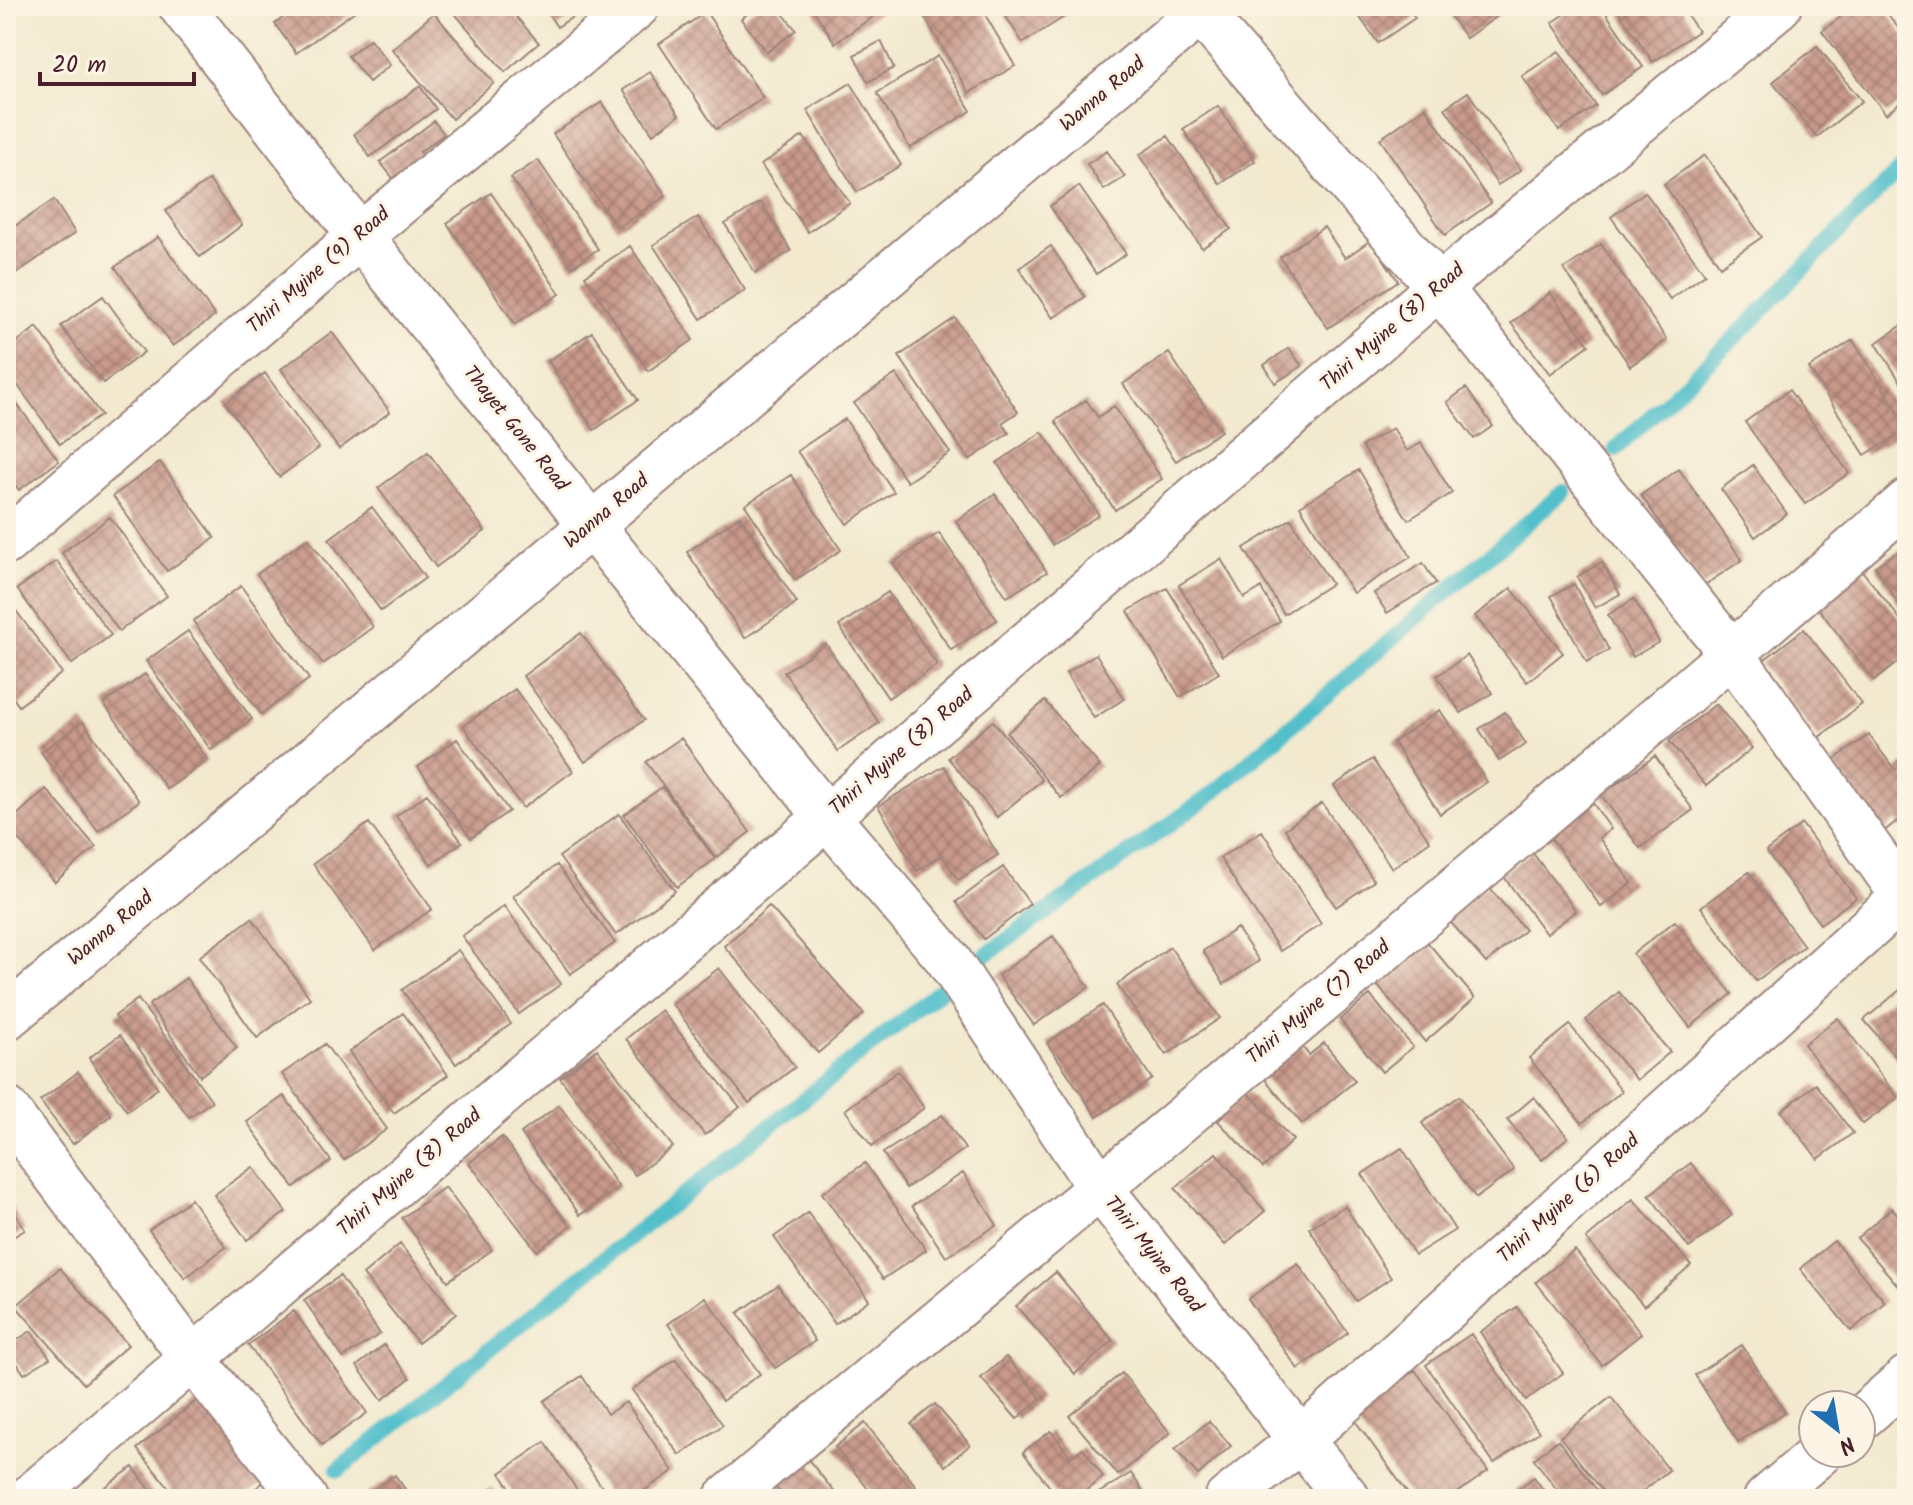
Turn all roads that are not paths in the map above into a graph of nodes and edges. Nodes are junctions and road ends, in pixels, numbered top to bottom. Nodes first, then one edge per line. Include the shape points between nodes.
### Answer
1 (181, 6) edge
2 (637, 6) edge
3 (1779, 6) edge
4 (1201, 8) edge
5 (360, 236) junction
6 (1439, 287) junction
7 (1907, 502) edge
8 (591, 525) junction
9 (6, 542) edge
10 (1732, 654) junction
11 (827, 817) junction
12 (1906, 898) edge
13 (947, 958) joint
14 (6, 1018) edge
15 (6, 1109) edge
16 (1100, 1188) junction
17 (193, 1359) junction
18 (1907, 1378) edge
19 (1877, 1404) edge
20 (1301, 1440) junction
21 (1801, 1469) edge
22 (295, 1487) edge
23 (28, 1499) edge
24 (726, 1499) edge
25 (1227, 1499) edge
26 (1348, 1499) edge
27 (1766, 1499) edge

1 - 5 street, Thayet Gone Road
2 - 5 street, Thiri Myine (9) Road
3 - 6 street, Thiri Myine (8) Road
4 - 6 street
4 - 8 street, Wanna Road
5 - 8 street, Thayet Gone Road
5 - 9 street, Thiri Myine (9) Road
6 - 10 street
6 - 11 street, Thiri Myine (8) Road
7 - 10 street, Thiri Myine (7) Road
8 - 11 street, Thayet Gone Road
8 - 14 street, Wanna Road
10 - 12 street
10 - 16 street, Thiri Myine (7) Road
11 - 13 street, Thayet Gone Road
11 - 17 street, Thiri Myine (8) Road
12 - 20 street, Thiri Myine (6) Road
13 - 16 street, Thiri Myine Road
15 - 17 street
16 - 20 street, Thiri Myine Road
16 - 24 street, Thiri Myine (7) Road
17 - 22 street
17 - 23 street, Thiri Myine (8) Road
18 - 19 street
20 - 25 street, Thiri Myine (6) Road
20 - 26 street, Thiri Myine Road
21 - 27 street

